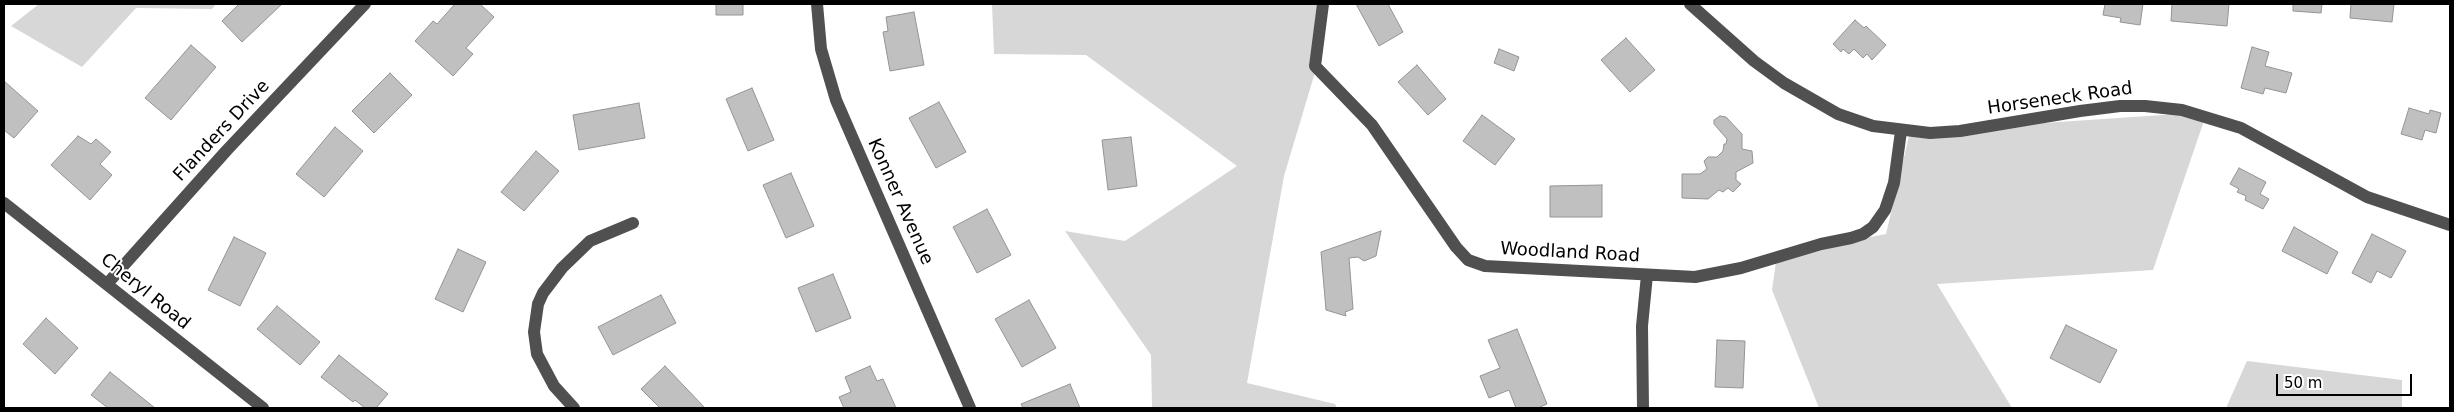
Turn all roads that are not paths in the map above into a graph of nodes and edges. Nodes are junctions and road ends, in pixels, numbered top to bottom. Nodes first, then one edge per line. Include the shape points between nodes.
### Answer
1 (365, 4) edge
2 (818, 4) edge
3 (1323, 4) edge
4 (1690, 4) edge
5 (1901, 131) junction
6 (4, 203) edge
7 (633, 223) dead end
8 (2450, 225) edge
9 (1648, 274) junction
10 (107, 284) junction
11 (263, 408) edge
12 (574, 408) edge
13 (970, 408) edge
14 (1643, 408) edge

1 - 10 street, Flanders Drive via 227,150
2 - 13 street, Konner Avenue via 820,49 836,100
3 - 9 street, Woodland Road via 1315,66 1372,125 1468,260 1485,266
4 - 5 street, Horseneck Road via 1754,61 1815,103 1864,123
5 - 8 street, Horseneck Road via 1960,132 2120,106 2182,110 2241,128 2367,197
5 - 9 street, Woodland Road via 1894,183 1885,210 1862,234 1695,277
6 - 10 street, Cheryl Road
7 - 12 street via 590,241 562,268 538,304 534,332 537,354 554,386
9 - 14 street via 1642,326
10 - 11 street, Cheryl Road

